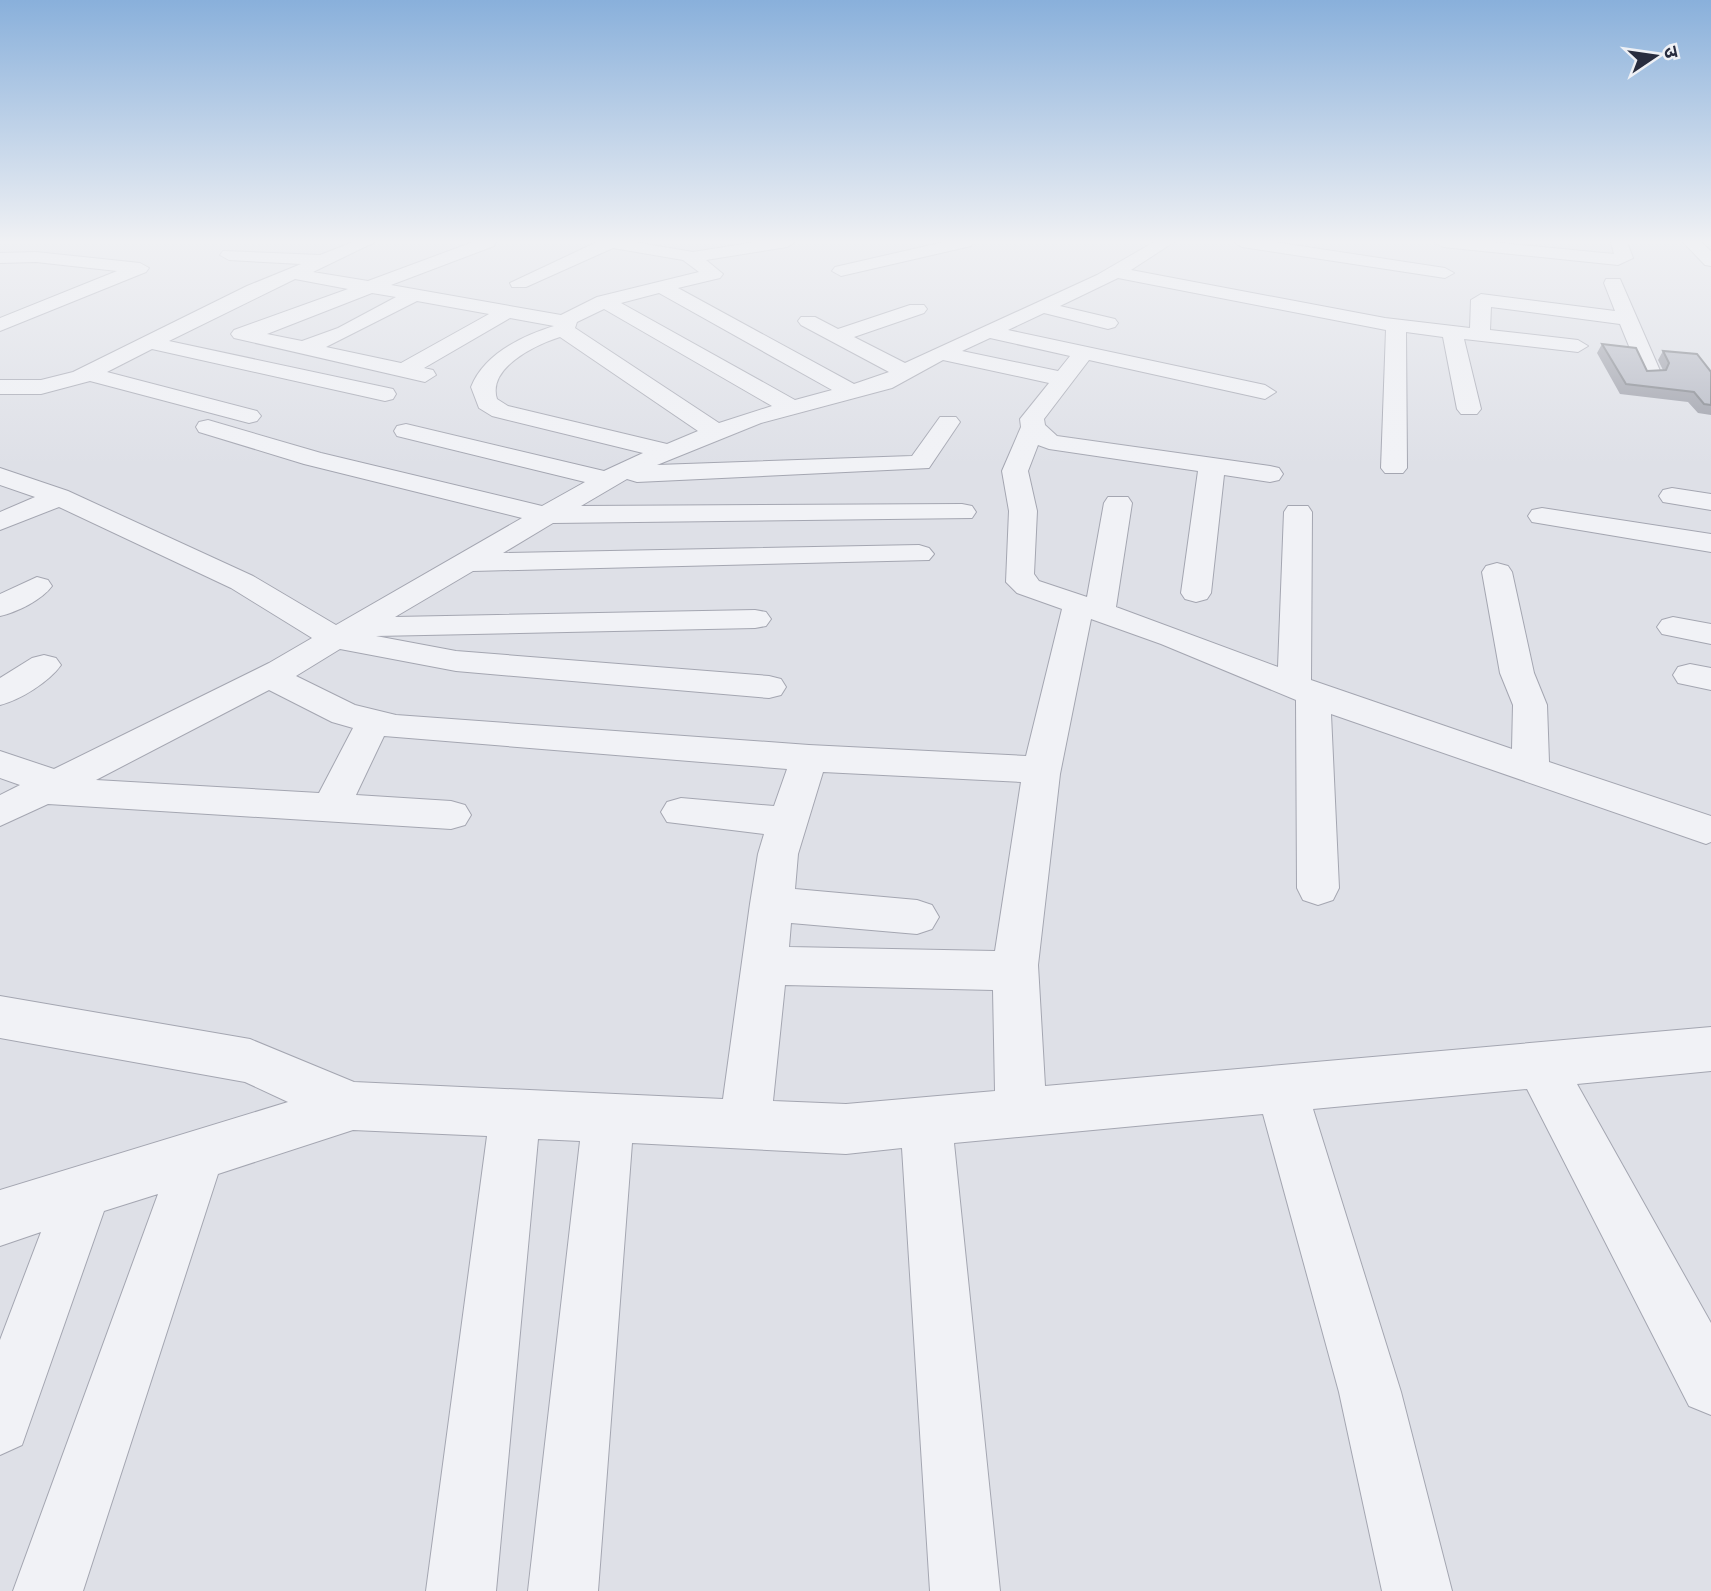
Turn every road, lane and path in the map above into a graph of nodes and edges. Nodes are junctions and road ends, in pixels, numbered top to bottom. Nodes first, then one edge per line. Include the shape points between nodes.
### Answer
1 (24, 316) edge
2 (203, 316) edge
3 (295, 316) edge
4 (375, 316) edge
5 (500, 316) edge
6 (520, 316) edge
7 (580, 316) edge
8 (631, 316) edge
9 (715, 316) edge
10 (894, 316) edge
11 (1022, 316) edge
12 (1080, 316) edge
13 (1362, 316) edge
14 (1474, 316) edge
15 (1608, 316) edge
16 (1628, 319) joint
17 (808, 321) dead end
18 (191, 322) junction
19 (1108, 323) dead end
20 (1396, 325) junction
21 (0, 326) edge
22 (565, 326) junction
23 (988, 332) junction
24 (1452, 332) junction
25 (245, 335) junction
26 (836, 335) junction
27 (1480, 336) junction
28 (151, 343) junction
29 (1578, 346) dead end
30 (304, 348) junction
31 (941, 353) junction
32 (1083, 353) junction
33 (906, 372) junction
34 (1650, 373) edge
35 (88, 374) junction
36 (1063, 379) junction
37 (4, 385) edge
38 (41, 387) junction
39 (852, 392) junction
40 (1265, 393) dead end
41 (385, 394) dead end
42 (80, 397) dead end
43 (792, 407) junction
44 (1469, 409) dead end
45 (251, 416) dead end
46 (208, 427) dead end
47 (1033, 427) junction
48 (943, 429) dead end
49 (406, 431) dead end
50 (717, 433) junction
51 (670, 452) junction
52 (1212, 466) junction
53 (1394, 468) dead end
54 (1270, 474) dead end
55 (0, 476) edge
56 (609, 477) junction
57 (1672, 496) dead end
58 (59, 497) junction
59 (1711, 502) edge
60 (1118, 503) dead end
61 (962, 512) dead end
62 (1298, 512) dead end
63 (542, 515) junction
64 (1542, 516) dead end
65 (0, 522) edge
66 (1711, 543) edge
67 (919, 554) dead end
68 (464, 562) junction
69 (1497, 572) dead end
70 (37, 586) dead end
71 (1196, 593) dead end
72 (0, 607) edge
73 (1089, 608) junction
74 (1707, 615) edge
75 (755, 619) dead end
76 (1673, 627) dead end
77 (346, 633) junction
78 (44, 665) dead end
79 (269, 676) junction
80 (769, 687) dead end
81 (1304, 691) junction
82 (0, 694) edge
83 (373, 723) junction
84 (809, 758) junction
85 (0, 764) edge
86 (1530, 769) junction
87 (1042, 770) junction
88 (48, 787) junction
89 (330, 808) junction
90 (0, 812) edge
91 (681, 812) dead end
92 (451, 816) dead end
93 (788, 822) junction
94 (1706, 829) dead end
95 (1318, 888) dead end
96 (771, 904) junction
97 (917, 916) dead end
98 (764, 966) junction
99 (1014, 971) junction
100 (0, 1017) edge
101 (1711, 1048) edge
102 (1540, 1064) junction
103 (1282, 1088) junction
104 (353, 1106) junction
105 (1021, 1112) junction
106 (515, 1114) junction
107 (608, 1118) junction
108 (926, 1122) junction
109 (745, 1125) junction
110 (198, 1155) junction
111 (84, 1191) junction
112 (0, 1218) edge
113 (1711, 1384) edge
114 (0, 1423) edge
115 (48, 1591) edge
116 (461, 1591) edge
117 (563, 1591) edge
118 (965, 1591) edge
119 (1417, 1591) edge

1 - 21 street
2 - 18 street
3 - 25 street
4 - 30 street
5 - 30 street via 415,373
6 - 22 street
7 - 22 street
8 - 43 street
9 - 39 street
10 - 26 street
11 - 23 street
12 - 19 street
13 - 20 street
14 - 27 street
15 - 16 street
16 - 34 street
17 - 26 street
18 - 25 street
18 - 28 street
20 - 24 street
20 - 53 street
22 - 50 street via 569,335
22 - 51 street via 527,341 485,376 486,402 500,411
23 - 31 street
23 - 32 street
24 - 27 street
24 - 44 street
25 - 30 street
26 - 33 street
27 - 29 street
28 - 35 street
28 - 41 street
31 - 33 street
31 - 36 street
32 - 36 street
32 - 40 street
33 - 39 street
35 - 38 street
35 - 45 street
36 - 47 street via 1032,419
37 - 38 street
38 - 42 street
39 - 43 street
43 - 50 street
46 - 63 street via 313,459
47 - 52 street via 1056,444
47 - 73 street via 1015,471 1023,511 1021,582
48 - 56 street via 920,463
49 - 56 street
50 - 51 street
51 - 56 street
52 - 54 street
52 - 71 street
55 - 58 street
56 - 63 street
57 - 59 street
58 - 65 street
58 - 77 street
60 - 73 street
61 - 63 street
62 - 81 street
63 - 68 street
64 - 66 street
67 - 68 street
68 - 77 street
69 - 86 street via 1517,673 1530,705
70 - 72 street
73 - 81 street
73 - 87 street
74 - 76 street
75 - 77 street
77 - 79 street
77 - 80 street via 456,661
78 - 82 street
79 - 83 street via 344,714
79 - 88 street
81 - 86 street
81 - 95 street
83 - 84 street
83 - 89 street
84 - 87 street
84 - 93 street
85 - 88 street
86 - 94 street
87 - 99 street
88 - 89 street
88 - 90 street
89 - 92 street
91 - 93 street
93 - 96 street
96 - 97 street
96 - 98 street
98 - 99 street
98 - 109 street
99 - 105 street
100 - 104 street via 250,1061
101 - 102 street
102 - 103 street
102 - 113 street
103 - 105 street
103 - 119 street via 1370,1392
104 - 106 street
104 - 110 street
105 - 108 street
106 - 107 street
106 - 116 street
107 - 109 street
107 - 117 street
108 - 109 street via 846,1129
108 - 118 street
110 - 111 street
110 - 115 street
111 - 112 street
111 - 114 street

